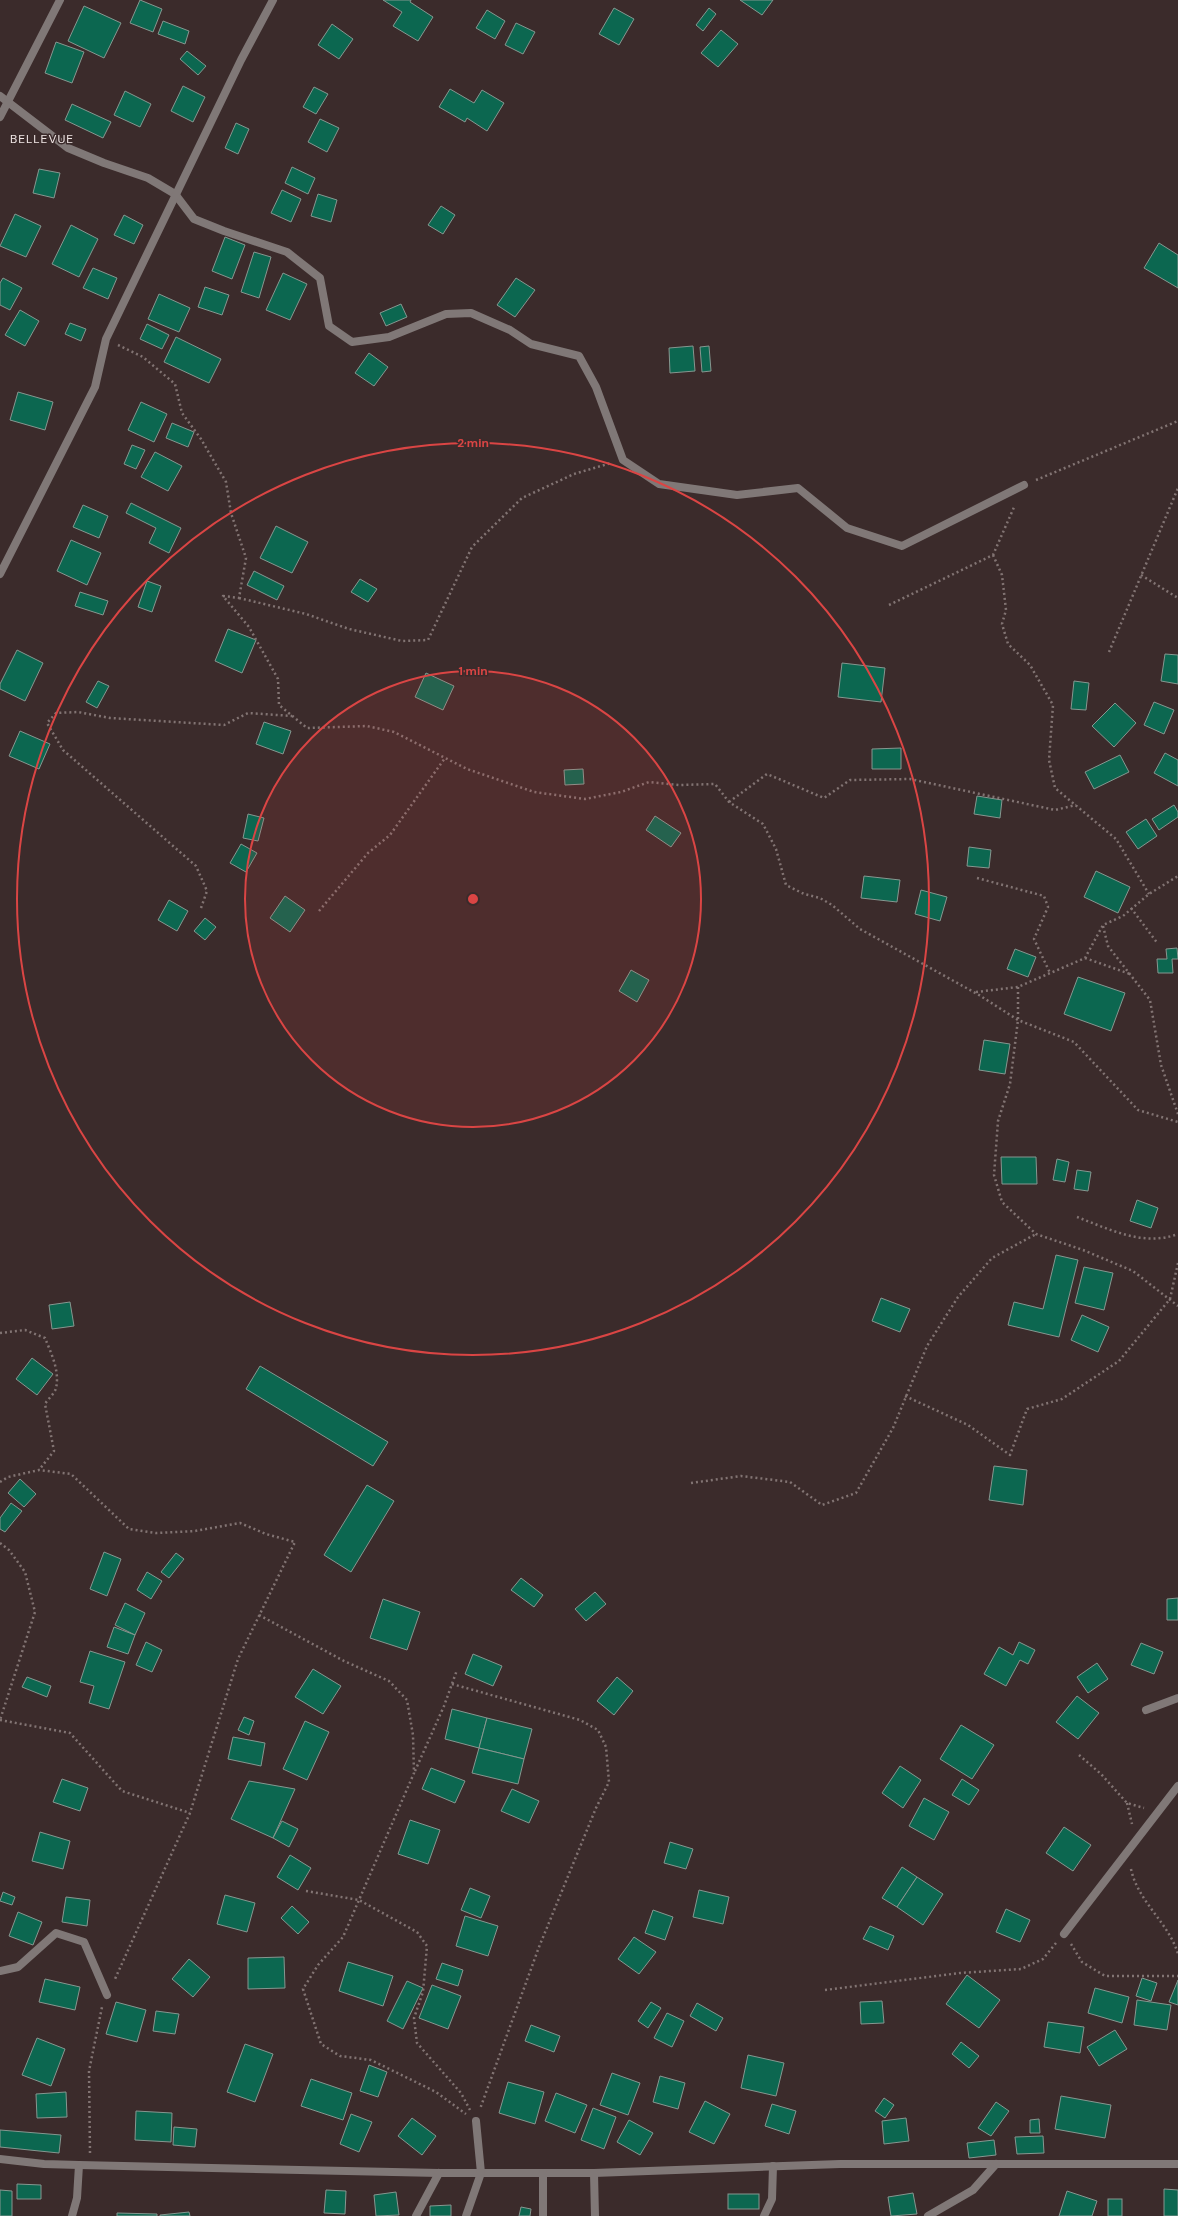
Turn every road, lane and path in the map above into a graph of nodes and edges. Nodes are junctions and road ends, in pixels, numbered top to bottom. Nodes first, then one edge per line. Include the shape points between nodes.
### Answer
1 (60, 0) edge
2 (272, 0) edge
3 (0, 96) edge
4 (8, 101) junction
5 (0, 117) edge
6 (175, 194) junction
7 (106, 339) junction
8 (1178, 421) edge
9 (623, 460) junction
10 (1024, 485) junction
11 (1178, 488) edge
12 (992, 555) junction
13 (0, 574) edge
14 (1141, 575) junction
15 (239, 598) junction
16 (1178, 598) edge
17 (889, 605) dead end
18 (1109, 652) dead end
19 (293, 716) junction
20 (445, 758) junction
21 (729, 802) junction
22 (1076, 805) junction
23 (1178, 876) edge
24 (977, 878) dead end
25 (1149, 894) junction
26 (201, 908) dead end
27 (1131, 908) junction
28 (319, 911) dead end
29 (1103, 925) junction
30 (1158, 944) dead end
31 (1085, 958) junction
32 (1050, 973) junction
33 (1130, 974) junction
34 (1018, 987) junction
35 (974, 992) junction
36 (1018, 1020) junction
37 (1178, 1114) edge
38 (1178, 1122) edge
39 (1077, 1217) dead end
40 (1036, 1234) junction
41 (1178, 1234) edge
42 (1178, 1263) edge
43 (1170, 1299) junction
44 (1178, 1306) edge
45 (0, 1333) edge
46 (905, 1396) junction
47 (39, 1470) junction
48 (0, 1482) edge
49 (691, 1483) dead end
50 (0, 1543) edge
51 (259, 1615) junction
52 (457, 1670) dead end
53 (452, 1684) junction
54 (1178, 1698) edge
55 (1146, 1710) dead end
56 (0, 1720) edge
57 (1079, 1755) dead end
58 (414, 1773) junction
59 (1178, 1786) edge
60 (1156, 1812) junction
61 (190, 1813) junction
62 (1127, 1851) junction
63 (306, 1891) dead end
64 (359, 1900) junction
65 (1064, 1934) junction
66 (1178, 1954) edge
67 (0, 1971) edge
68 (1178, 1976) edge
69 (825, 1990) dead end
70 (107, 1995) junction
71 (476, 2121) junction
72 (0, 2159) edge
73 (996, 2164) junction
74 (1178, 2164) edge
75 (79, 2165) junction
76 (90, 2166) junction
77 (773, 2166) junction
78 (439, 2173) junction
79 (481, 2173) junction
80 (543, 2173) junction
81 (594, 2173) junction
82 (72, 2216) edge
83 (416, 2216) edge
84 (466, 2216) edge
85 (543, 2216) edge
86 (594, 2216) edge
87 (764, 2216) edge
88 (928, 2216) edge

1 - 4 street
2 - 6 street
3 - 4 street
4 - 5 street
4 - 6 street via 68,148 148,178
6 - 7 street
6 - 9 street via 194,219 287,252 320,278 329,326 352,342 389,337 446,314 471,313 510,330 531,344 579,356 596,387
7 - 13 street via 95,387
7 - 15 path via 143,357 175,384 182,413 226,482 231,513 246,558
8 - 10 path
9 - 10 street via 659,484 737,495 798,488 847,528 902,546
9 - 15 path via 574,474 522,498 472,547 428,640 402,641
10 - 12 path
11 - 14 path
12 - 17 path
12 - 22 path via 1002,575 1006,610 1002,624 1008,644 1030,665 1053,705 1049,760 1055,788
14 - 16 path
14 - 18 path
15 - 19 path via 223,596 249,627 278,679 279,704
19 - 20 path via 307,728 367,726 394,732
19 - 26 path via 248,713 224,725 110,718 78,712 56,713 47,723 63,750 196,866 207,891
20 - 21 path via 467,769 534,792 585,799 621,792 649,782 679,785 715,784
20 - 28 path via 390,835 368,853
21 - 22 path via 766,774 824,798 850,780 910,779 1055,810
21 - 35 path via 763,824 776,849 786,885 820,898 860,929
22 - 25 path via 1116,839
23 - 25 path
24 - 32 path via 1044,896 1048,907 1034,939
25 - 27 path
27 - 29 path via 1123,916
27 - 30 path
29 - 31 path
29 - 33 path via 1108,946
31 - 32 path
31 - 33 path
32 - 34 path
33 - 37 path via 1150,1000 1161,1065
34 - 35 path
34 - 36 path
35 - 36 path
36 - 38 path via 1074,1042 1138,1110
36 - 40 path via 1010,1084 998,1120 994,1175 1002,1202
39 - 41 path via 1128,1237 1164,1239
40 - 43 path via 1133,1271
40 - 46 path via 992,1258 958,1297 927,1346
42 - 43 path
43 - 44 path
43 - 46 path via 1119,1361 1062,1399 1027,1409 1010,1455 968,1425
45 - 47 path via 25,1330 45,1338 52,1355 56,1389 45,1404 54,1451
46 - 49 path via 893,1428 856,1493 822,1505 790,1482 742,1476
47 - 48 path via 8,1477
47 - 51 path via 71,1474 129,1529 156,1533 179,1532 240,1523 295,1542
50 - 56 path via 9,1550 25,1572 35,1612
51 - 58 path via 344,1661 389,1681 407,1700 413,1735
51 - 61 path via 238,1659
52 - 53 path
53 - 58 path
53 - 71 path via 580,1720 598,1730 606,1747 609,1782 538,1947
54 - 55 street
56 - 61 path via 70,1733 122,1791
57 - 60 path via 1101,1774 1127,1803
58 - 64 path
59 - 60 street
60 - 62 street
61 - 70 path
62 - 65 street
62 - 66 path via 1133,1878 1174,1941
63 - 64 path
64 - 71 path via 417,1932 427,1946 423,1992 414,2018 417,2043 461,2093
64 - 71 path via 343,1937 318,1965 303,1989 321,2044 340,2056 371,2060 436,2092
65 - 68 path via 1082,1962 1105,1976
65 - 69 path via 1043,1959 1021,1968
67 - 70 street via 18,1967 56,1933 84,1942
70 - 76 path via 102,2006 89,2071
71 - 79 street
72 - 75 street
73 - 74 street
73 - 77 street
73 - 88 street via 973,2190
75 - 76 street
75 - 82 street via 78,2198
76 - 78 street
77 - 81 street
77 - 87 street via 772,2199
78 - 79 street
78 - 83 street
79 - 80 street
79 - 84 street
80 - 81 street
80 - 85 street
81 - 86 street

